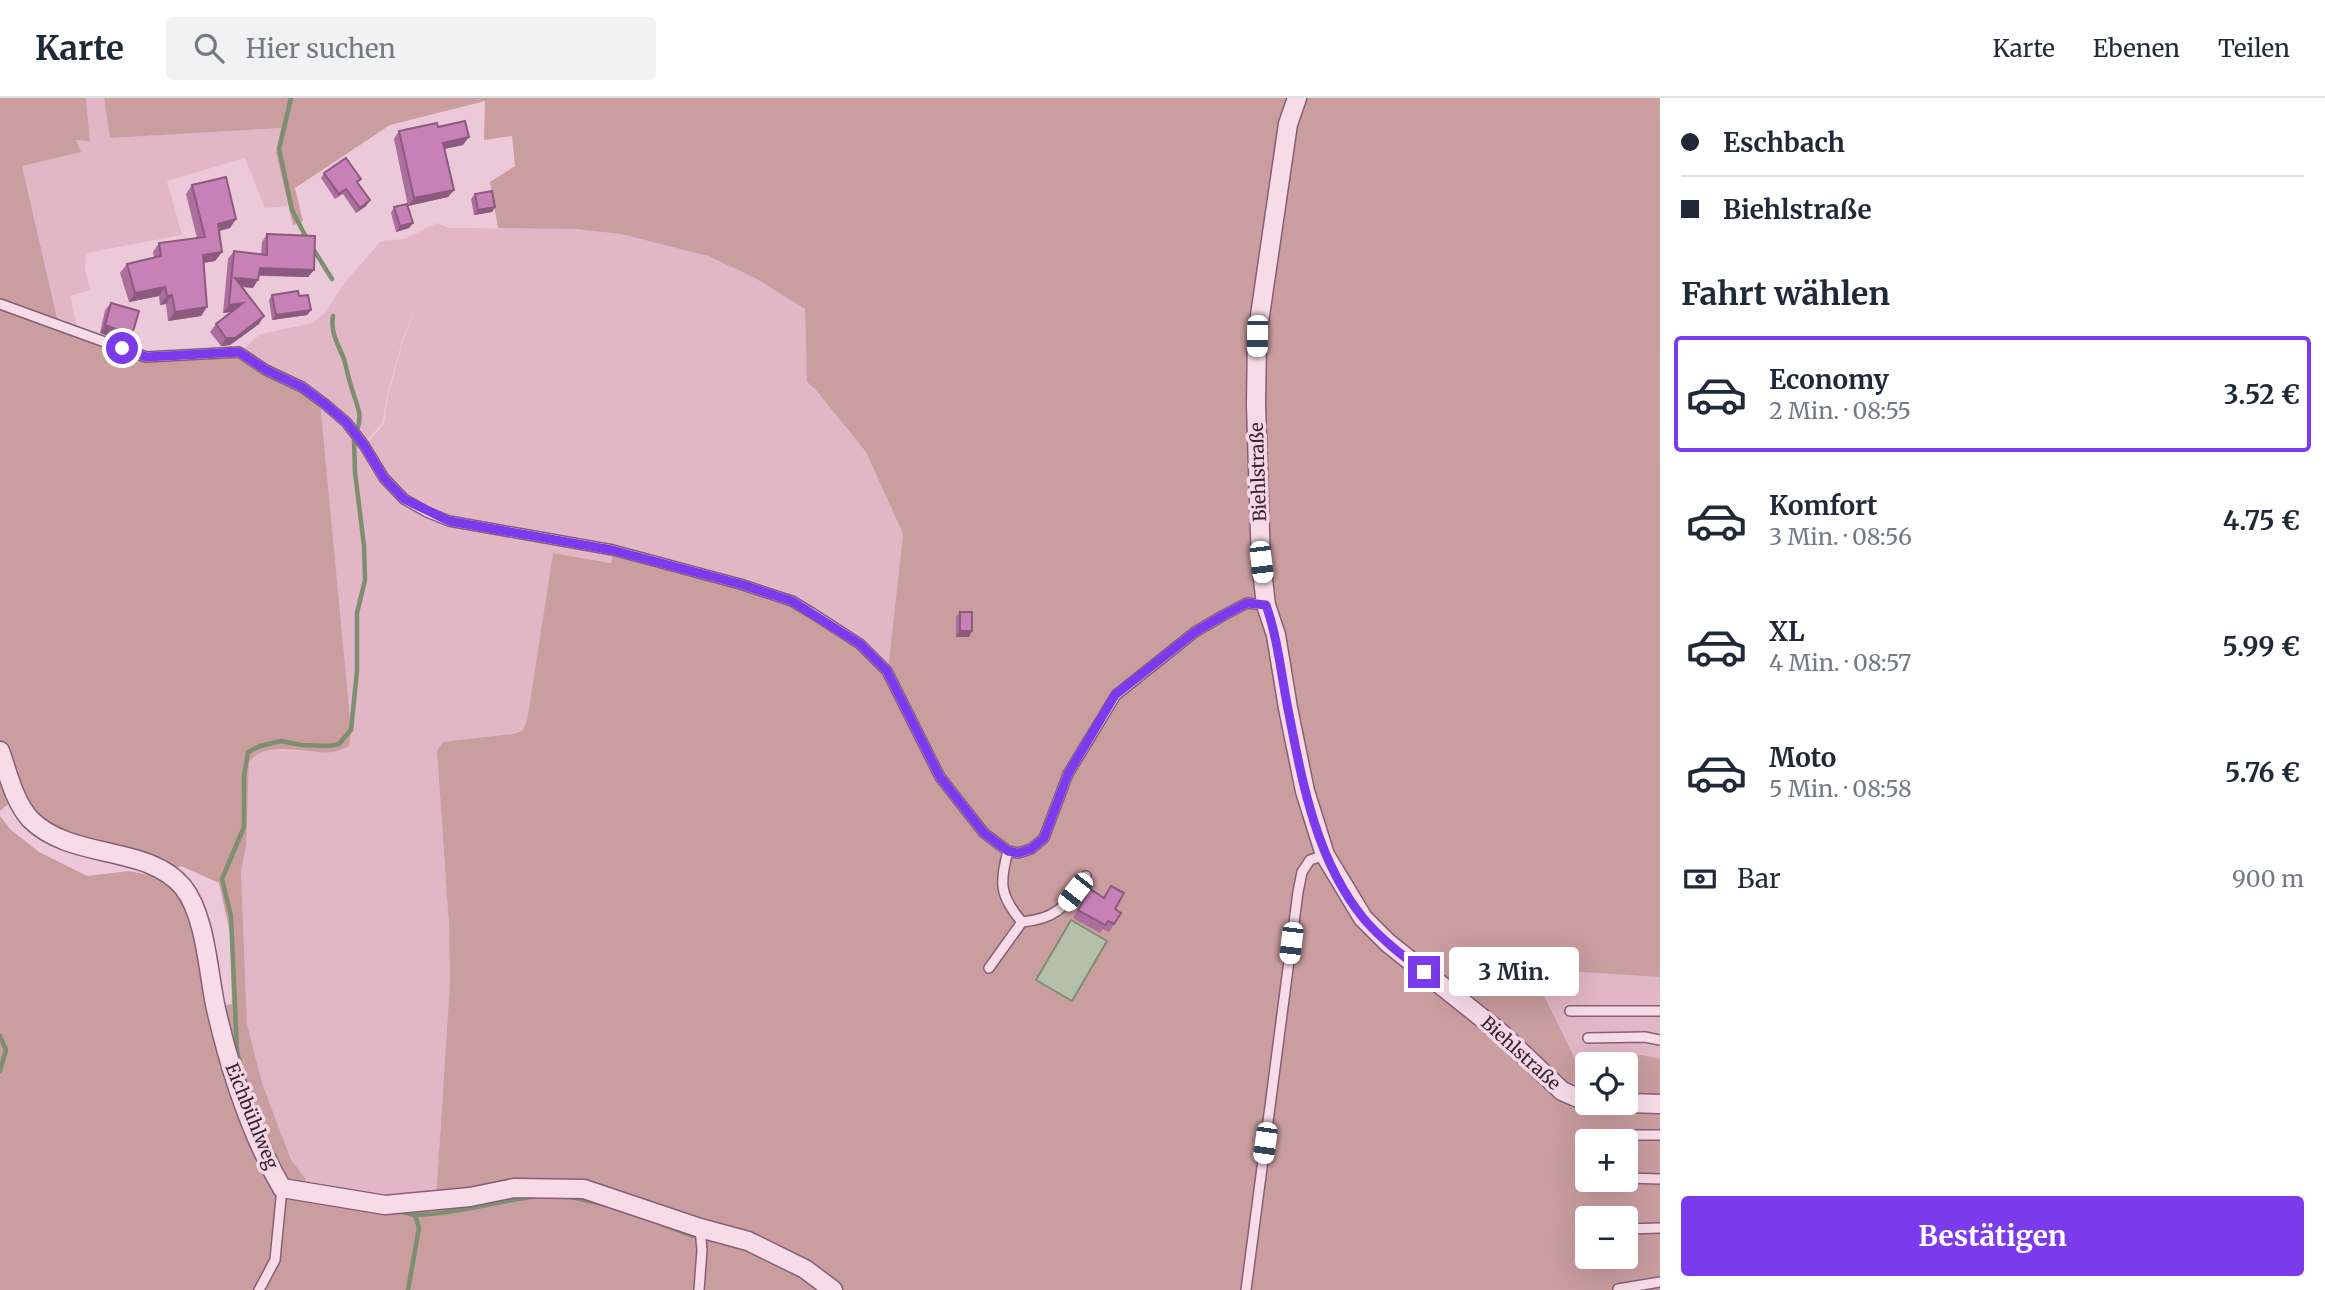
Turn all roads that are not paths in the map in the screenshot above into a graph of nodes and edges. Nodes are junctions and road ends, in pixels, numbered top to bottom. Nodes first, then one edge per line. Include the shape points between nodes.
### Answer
1 (1297, 98) edge
2 (0, 304) edge
3 (1266, 605) junction
4 (0, 751) edge
5 (1008, 851) junction
6 (1325, 855) junction
7 (1086, 876) dead end
8 (1022, 922) junction
9 (989, 968) dead end
10 (1570, 1011) dead end
11 (1660, 1011) edge
12 (1587, 1038) dead end
13 (1660, 1040) edge
14 (1575, 1097) edge
15 (1638, 1103) edge
16 (1660, 1104) edge
17 (1638, 1135) edge
18 (1660, 1135) edge
19 (1638, 1178) edge
20 (1660, 1178) edge
21 (282, 1188) junction
22 (700, 1228) junction
23 (1660, 1228) edge
24 (1638, 1229) edge
25 (1660, 1282) edge
26 (1618, 1289) edge
27 (259, 1290) edge
28 (699, 1290) edge
29 (833, 1290) edge
30 (1247, 1290) edge

1 - 3 street, Biehlstraße via 1289,124 1257,336 1256,418
2 - 5 lane via 146,357 239,352 302,387 335,413 364,445 384,478 404,499 427,512 461,524 612,550 792,601 860,644 887,671 940,777 984,833
3 - 5 lane via 1247,603 1195,632 1115,695 1068,774 1044,838 1031,849
3 - 6 street, Biehlstraße via 1276,635 1305,791
4 - 21 street, Eichbühlweg via 17,799 30,819 60,839 132,857 170,875 190,898 238,1088
5 - 8 lane via 1001,875 1007,904
6 - 14 street, Biehlstraße via 1363,918 1388,943 1501,1033 1562,1091
6 - 30 lane via 1310,860 1297,892
7 - 8 lane via 1063,907 1044,920
8 - 9 lane
10 - 11 lane
12 - 13 lane
15 - 16 street
17 - 18 lane
19 - 20 lane
21 - 22 street, Eichbühlweg via 384,1205 514,1188 584,1189
21 - 27 lane via 275,1260
22 - 28 lane
22 - 29 street, Eichbühlweg via 748,1241 783,1257
23 - 24 lane
25 - 26 lane

